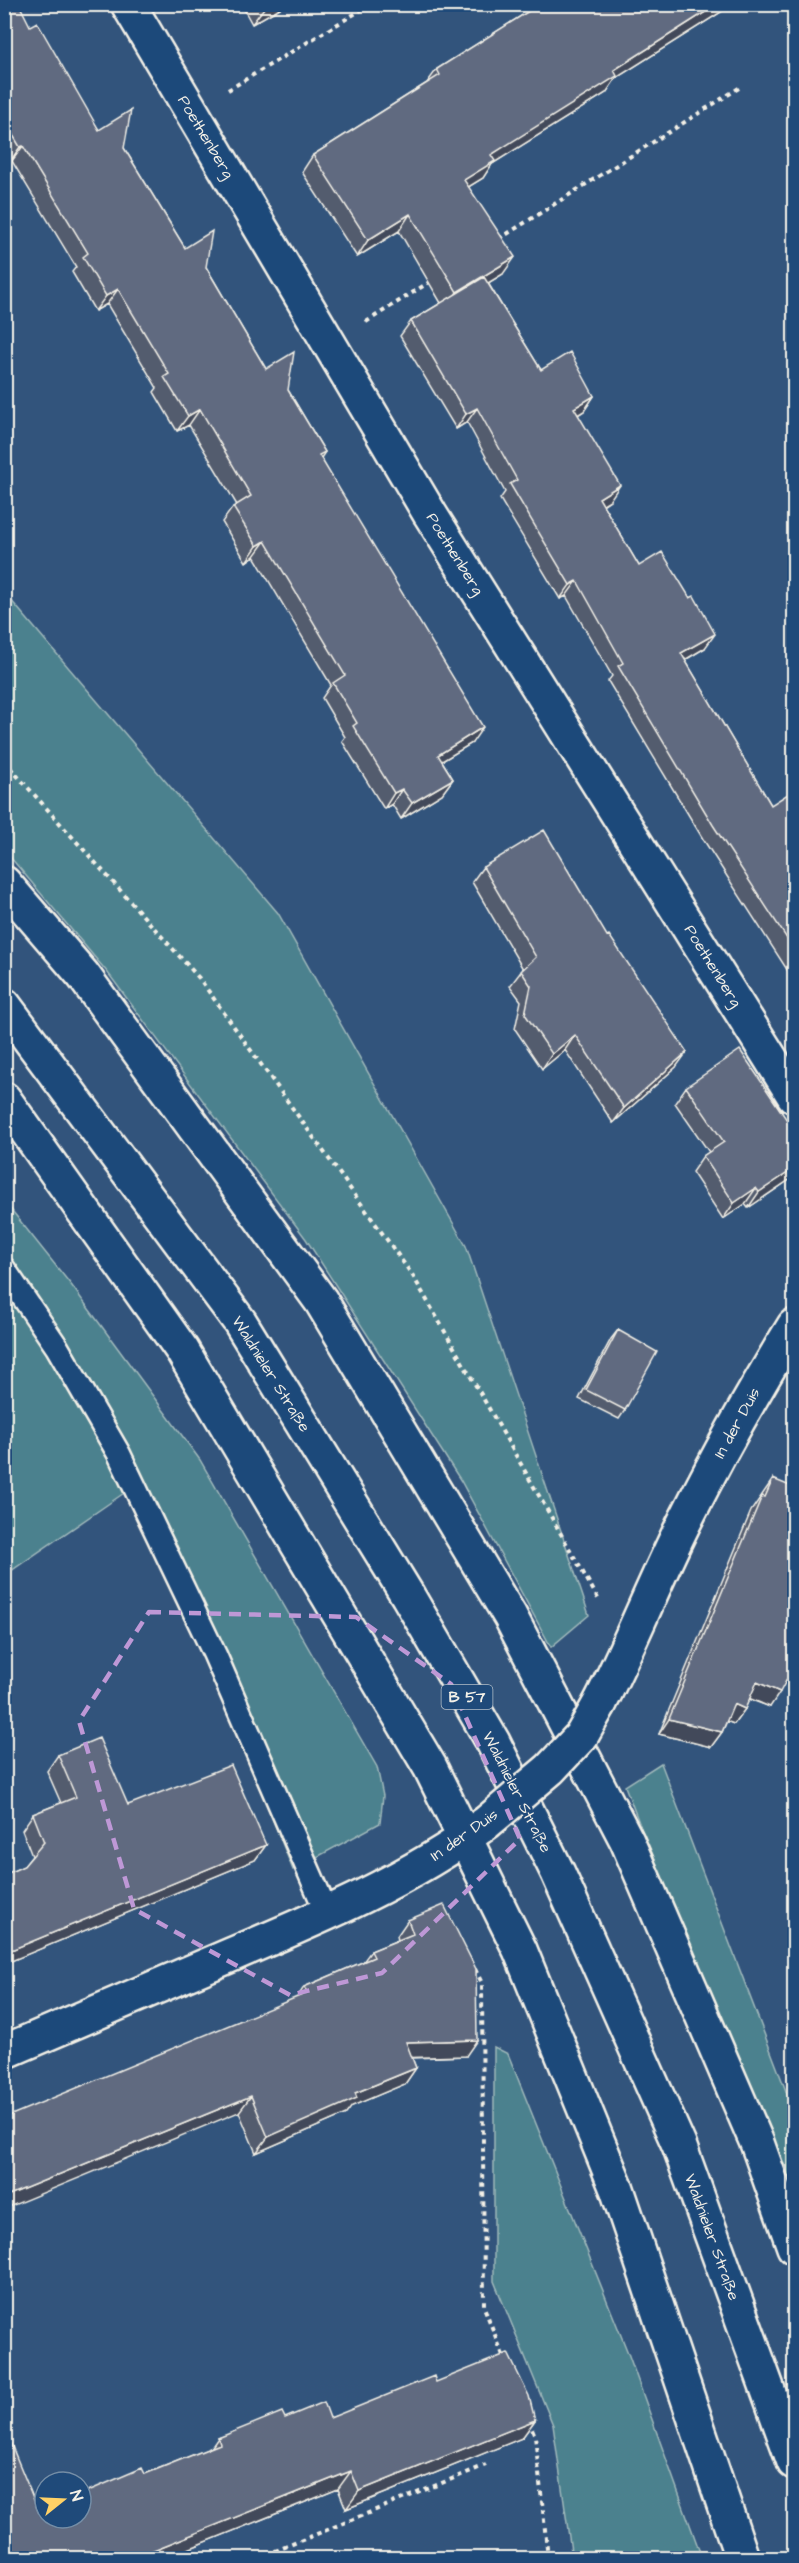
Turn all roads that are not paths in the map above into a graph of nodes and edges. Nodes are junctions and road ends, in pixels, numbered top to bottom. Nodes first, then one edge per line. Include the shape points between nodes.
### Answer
1 (128, 4) edge
2 (4, 884) edge
3 (4, 1005) edge
4 (795, 1096) edge
5 (4, 1099) edge
6 (4, 1269) edge
7 (795, 1326) edge
8 (475, 1831) junction
9 (327, 1913) junction
10 (4, 2052) edge
11 (795, 2247) edge
12 (795, 2462) edge
13 (742, 2559) edge

1 - 4 main road, Poethenberg via 430,514
2 - 11 main road via 83,975 321,1301 510,1616 627,1841 757,2143
3 - 12 main road, Waldnieler Straße / B 57 via 240,1322 493,1742 558,1873 679,2145
5 - 8 main road via 182,1350 430,1767
6 - 9 lane via 57,1347 119,1454 215,1656
7 - 8 main road, In der Duis, bridge via 688,1514 627,1650 582,1735 550,1769
8 - 9 main road, In der Duis via 397,1879
8 - 13 main road via 617,2189
9 - 10 main road, In der Duis

